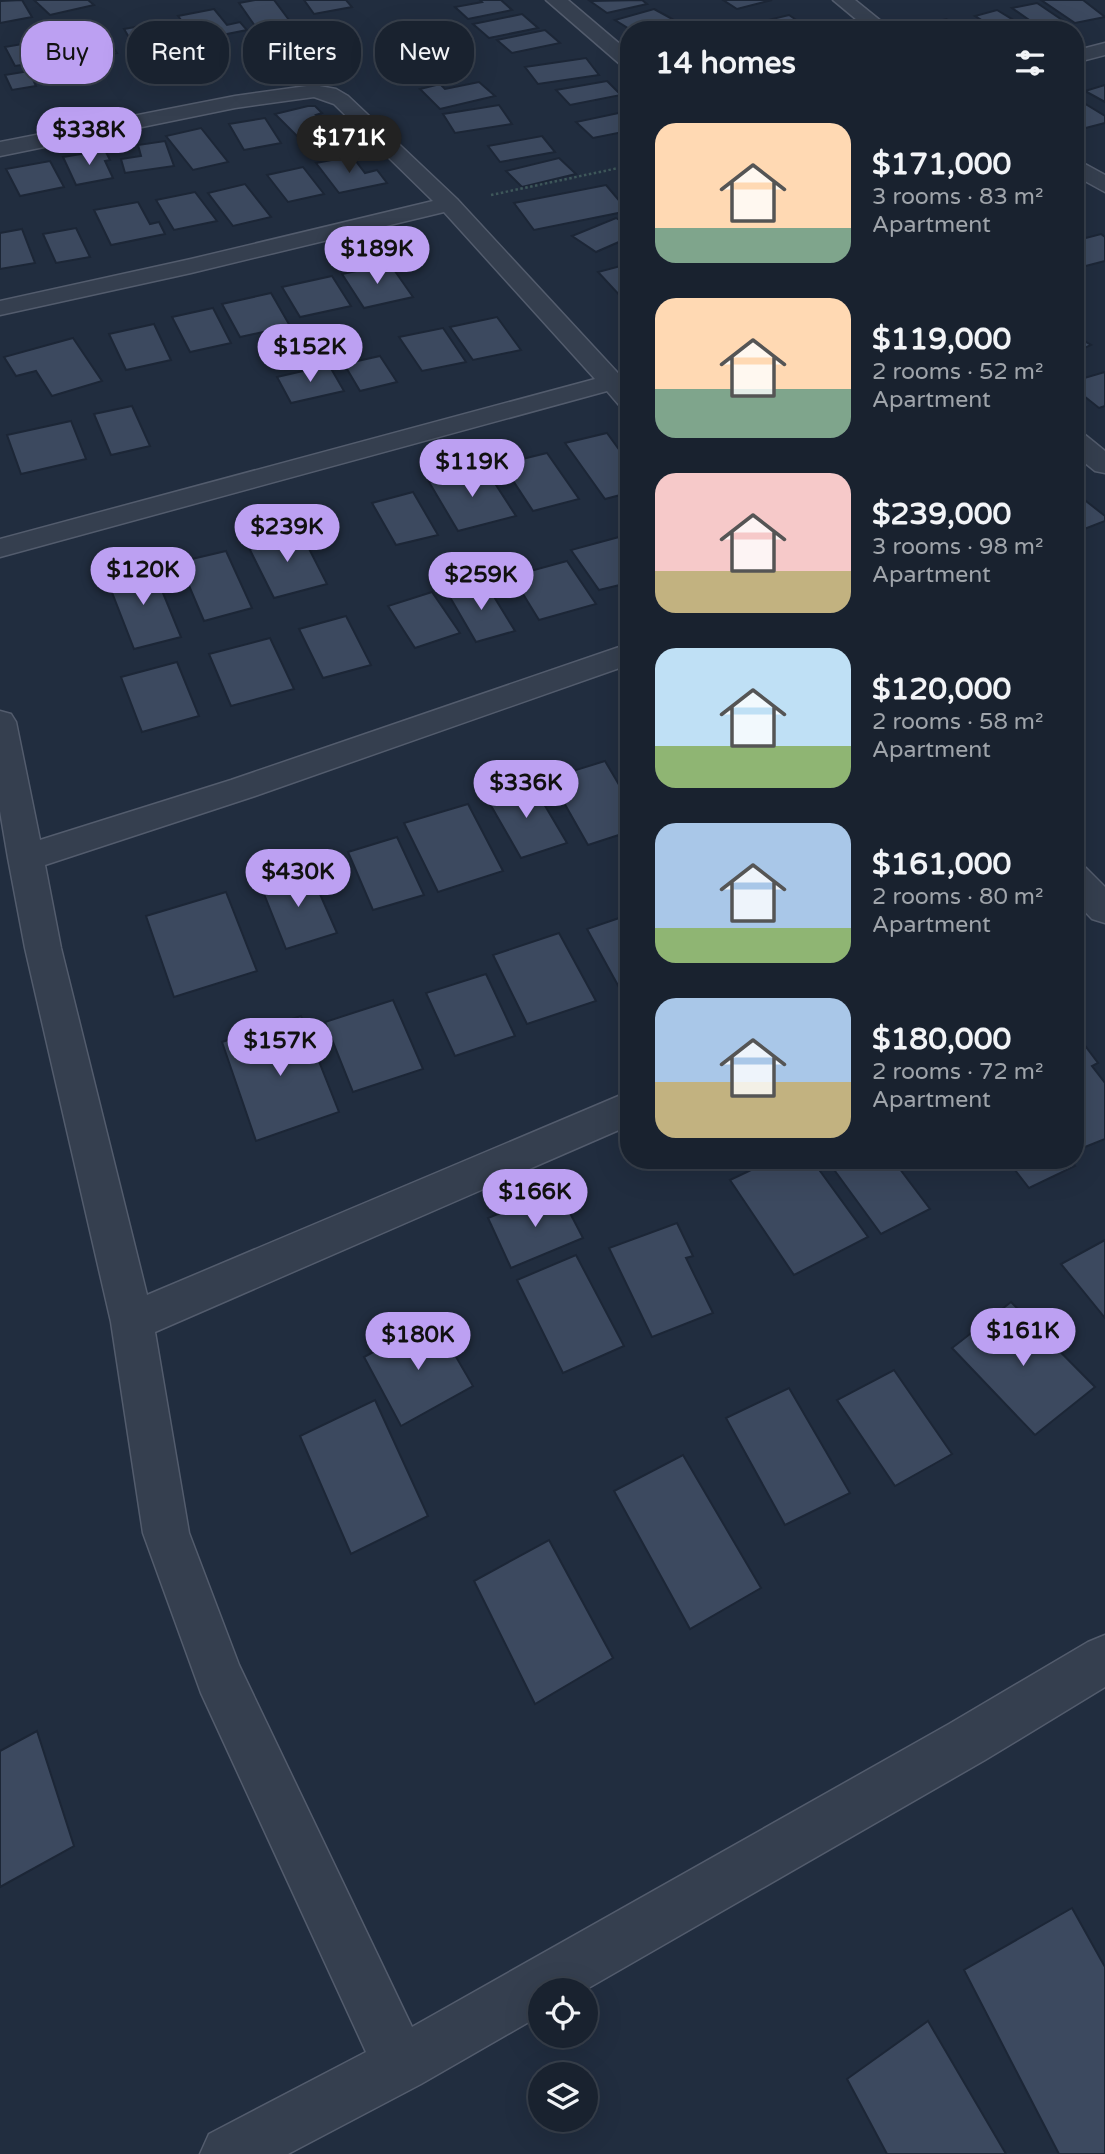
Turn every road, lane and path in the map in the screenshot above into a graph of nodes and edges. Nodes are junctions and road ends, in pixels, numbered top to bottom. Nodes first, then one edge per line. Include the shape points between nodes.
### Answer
1 (555, 0) edge
2 (843, 0) edge
3 (870, 21) edge
4 (1105, 49) edge
5 (620, 54) edge
6 (1084, 54) edge
7 (0, 149) edge
8 (620, 168) edge
9 (1084, 171) edge
10 (1105, 185) edge
11 (449, 204) junction
12 (0, 308) edge
13 (620, 390) edge
14 (1084, 448) edge
15 (1105, 466) edge
16 (0, 548) edge
17 (620, 657) edge
18 (0, 722) edge
19 (25, 858) junction
20 (1084, 888) edge
21 (1105, 911) edge
22 (1084, 921) edge
23 (620, 1111) edge
24 (132, 1322) junction
25 (1105, 1659) edge
26 (401, 2064) junction
27 (229, 2154) edge

1 - 5 street
2 - 3 street
4 - 6 street
7 - 11 street via 235,102 314,91 341,100
8 - 11 path
9 - 10 street
11 - 12 street
11 - 13 street
13 - 16 street
14 - 15 street
17 - 19 street via 243,788
18 - 19 street
19 - 24 street
20 - 21 street
21 - 22 street
23 - 24 street
24 - 26 street via 166,1533 218,1676
25 - 26 street
26 - 27 street

